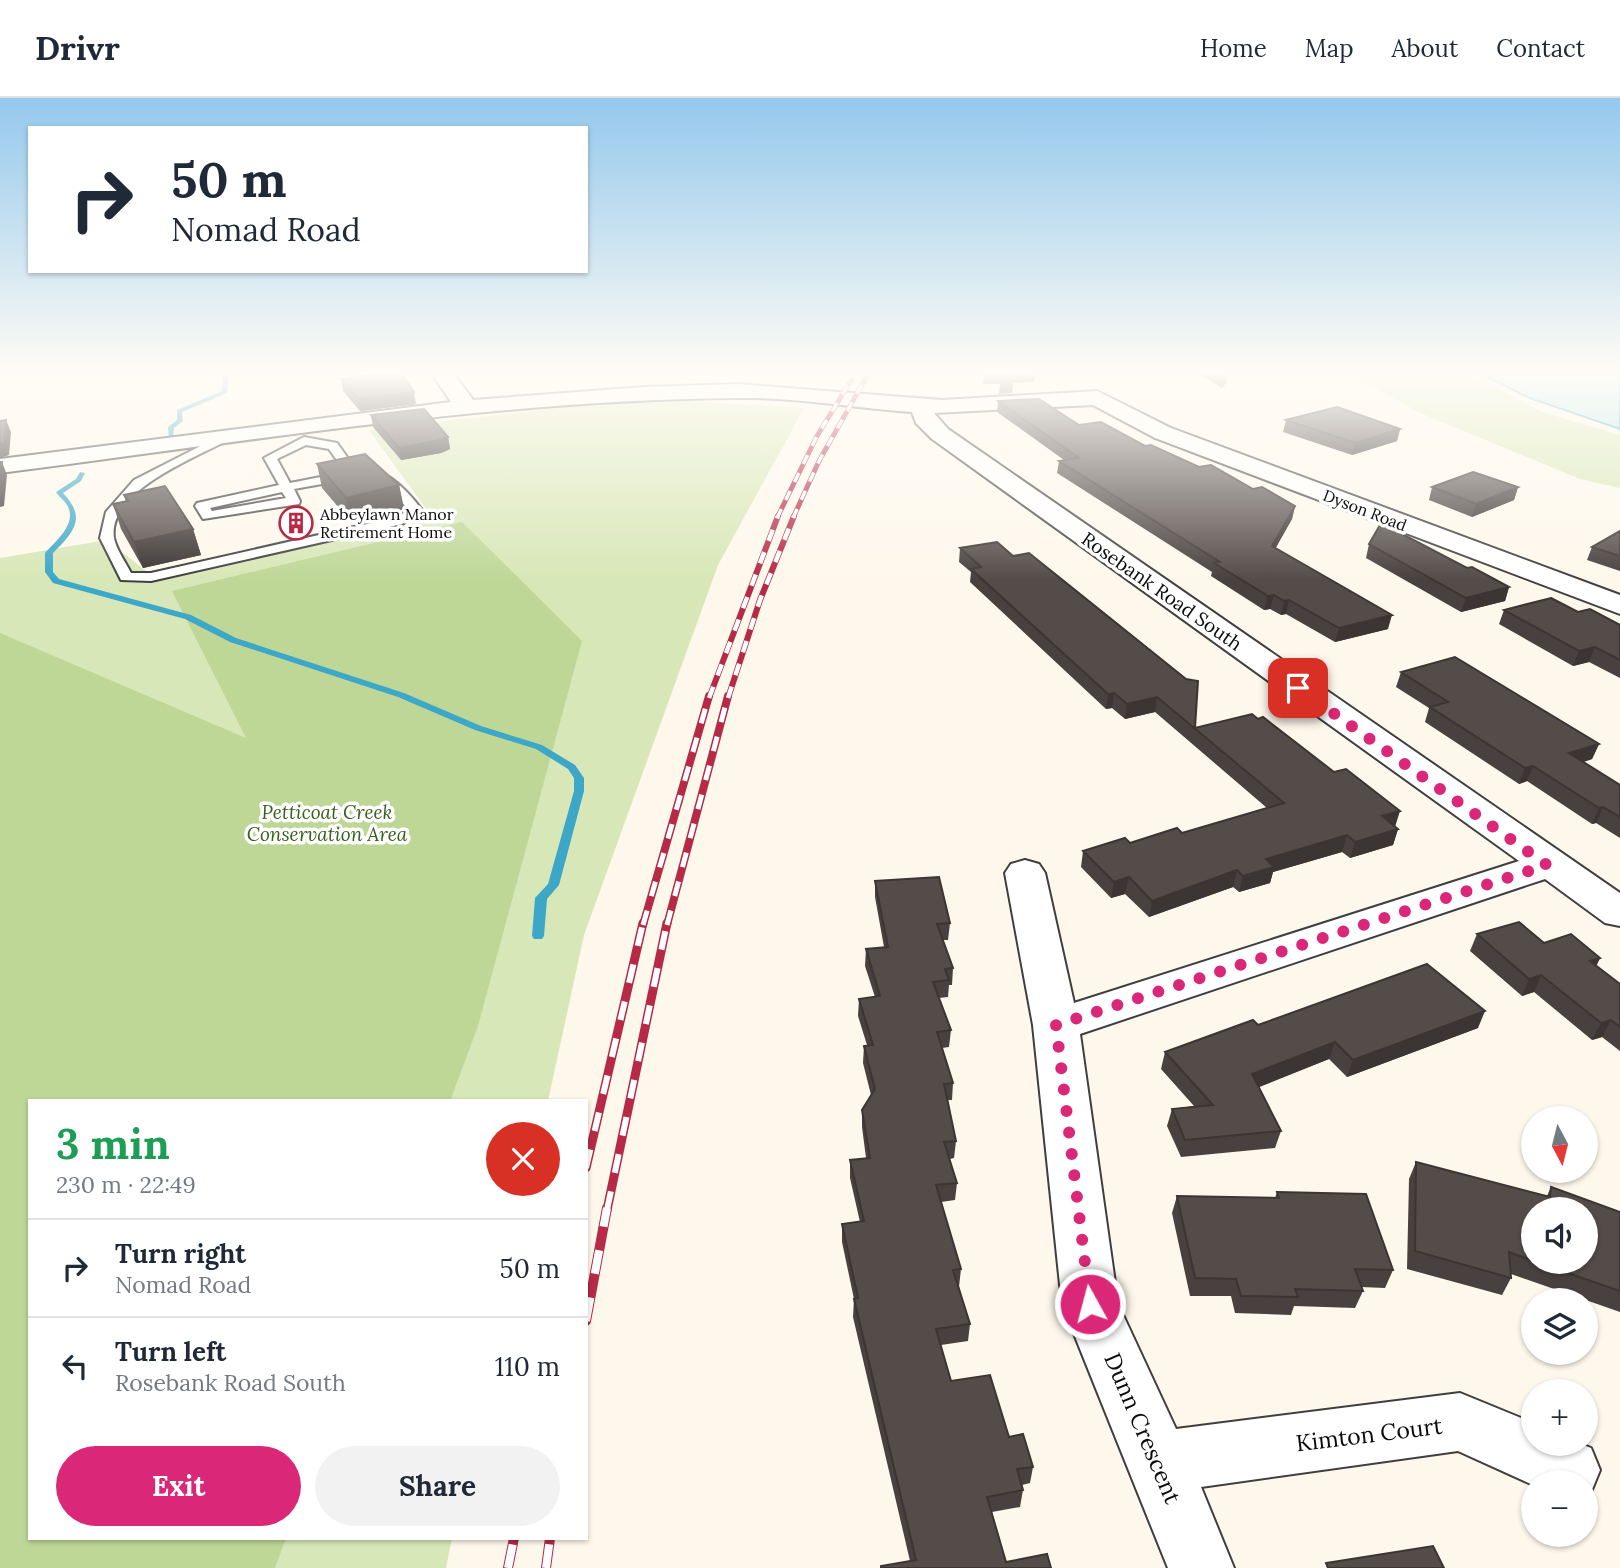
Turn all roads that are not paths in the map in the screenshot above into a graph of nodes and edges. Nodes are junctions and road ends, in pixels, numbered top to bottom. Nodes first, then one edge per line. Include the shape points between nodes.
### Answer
1 (187, 443) edge
2 (215, 443) edge
3 (292, 443) edge
4 (324, 443) edge
5 (951, 443) edge
6 (1189, 443) edge
7 (0, 466) edge
8 (375, 470) junction
9 (286, 487) junction
10 (1620, 605) edge
11 (1547, 865) junction
12 (1026, 873) dead end
13 (1620, 914) edge
14 (1056, 1025) junction
15 (1159, 1462) junction
16 (1567, 1470) edge
17 (1202, 1568) edge

1 - 7 street
2 - 8 lane via 138,483 113,512 107,538 126,577 151,577 402,520 416,511 389,477
3 - 9 lane via 270,458
4 - 8 lane via 333,446 348,467
5 - 11 street, Rosebank Road South
6 - 10 street, Dyson Road
8 - 9 lane
9 - 9 lane via 210,503 202,506 208,516 222,516 294,501
11 - 13 street, Rosebank Road South
11 - 14 street
12 - 14 street, Dunn Crescent
14 - 15 street, Dunn Crescent via 1090,1304
15 - 16 street, Kimton Court via 1460,1422
15 - 17 street, Dunn Crescent

